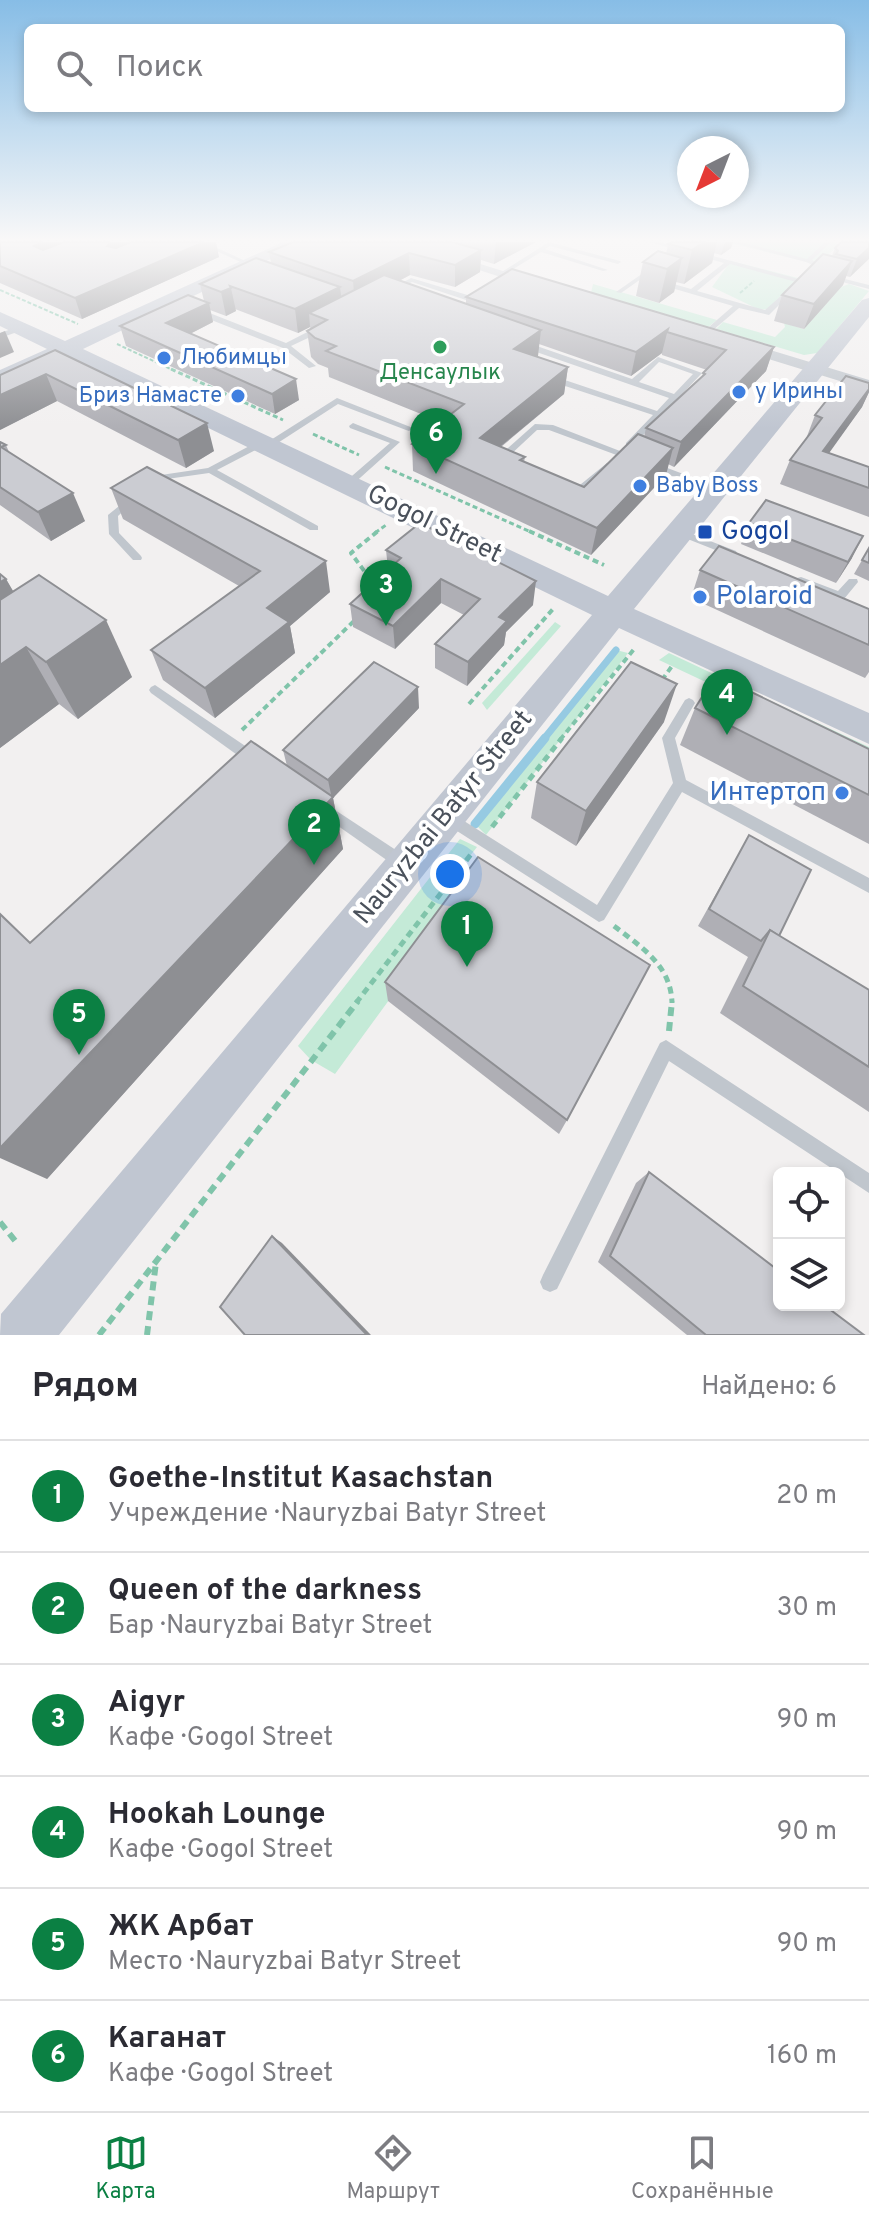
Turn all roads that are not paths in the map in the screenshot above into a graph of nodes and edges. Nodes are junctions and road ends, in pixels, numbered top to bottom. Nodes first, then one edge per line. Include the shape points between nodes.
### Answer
1 (159, 304) edge
2 (181, 304) edge
3 (477, 304) edge
4 (733, 304) edge
5 (734, 304) edge
6 (775, 304) edge
7 (869, 304) edge
8 (471, 308) edge
9 (331, 323) edge
10 (7, 327) edge
11 (698, 333) joint
12 (73, 337) junction
13 (512, 340) edge
14 (286, 346) junction
15 (312, 366) dead end
16 (817, 369) junction
17 (536, 374) edge
18 (0, 379) edge
19 (633, 383) junction
20 (869, 385) edge
21 (675, 397) junction
22 (657, 414) junction
23 (353, 426) dead end
24 (409, 428) dead end
25 (264, 444) junction
26 (621, 453) junction
27 (210, 470) junction
28 (520, 471) edge
29 (348, 484) junction
30 (562, 487) edge
31 (144, 489) edge
32 (715, 489) junction
33 (133, 498) edge
34 (314, 528) dead end
35 (679, 532) junction
36 (738, 556) edge
37 (137, 558) dead end
38 (792, 577) edge
39 (853, 582) dead end
40 (613, 612) junction
41 (155, 690) dead end
42 (689, 703) dead end
43 (869, 729) edge
44 (267, 768) edge
45 (680, 784) junction
46 (318, 804) edge
47 (445, 816) junction
48 (405, 865) junction
49 (869, 886) edge
50 (869, 1184) edge
51 (550, 1282) dead end
52 (0, 1329) edge
53 (5, 1335) edge
54 (22, 1335) edge

1 - 12 main road
2 - 14 lane
3 - 8 lane
4 - 11 lane
5 - 6 lane via 766,313
7 - 16 main road, Nauryzbai Batyr Street
9 - 14 lane
10 - 12 main road, Gogol Street
11 - 16 street
12 - 18 main road
12 - 25 main road, Gogol Street
13 - 19 lane
14 - 15 lane
16 - 20 street
16 - 32 main road, Nauryzbai Batyr Street
17 - 22 lane
19 - 21 lane
19 - 21 lane via 658,359 698,373
21 - 22 lane
22 - 26 lane
23 - 29 lane via 396,442
24 - 25 lane via 337,401
25 - 27 lane
25 - 29 main road, Gogol Street
26 - 28 lane via 550,427 535,427 502,458
26 - 30 lane via 576,493
26 - 32 lane
27 - 31 lane via 164,477
27 - 34 lane
29 - 40 main road, Gogol Street
32 - 35 main road, Nauryzbai Batyr Street
33 - 37 lane via 113,515 114,534
35 - 36 lane
35 - 40 main road, Nauryzbai Batyr Street
38 - 39 lane via 840,596
40 - 43 main road, Gogol Street
40 - 47 main road, Nauryzbai Batyr Street
41 - 44 lane
42 - 45 lane via 668,738
45 - 47 lane via 599,915
45 - 49 lane
46 - 48 lane
47 - 48 main road, Nauryzbai Batyr Street
48 - 54 main road, Nauryzbai Batyr Street
50 - 51 lane via 666,1049
52 - 53 street

